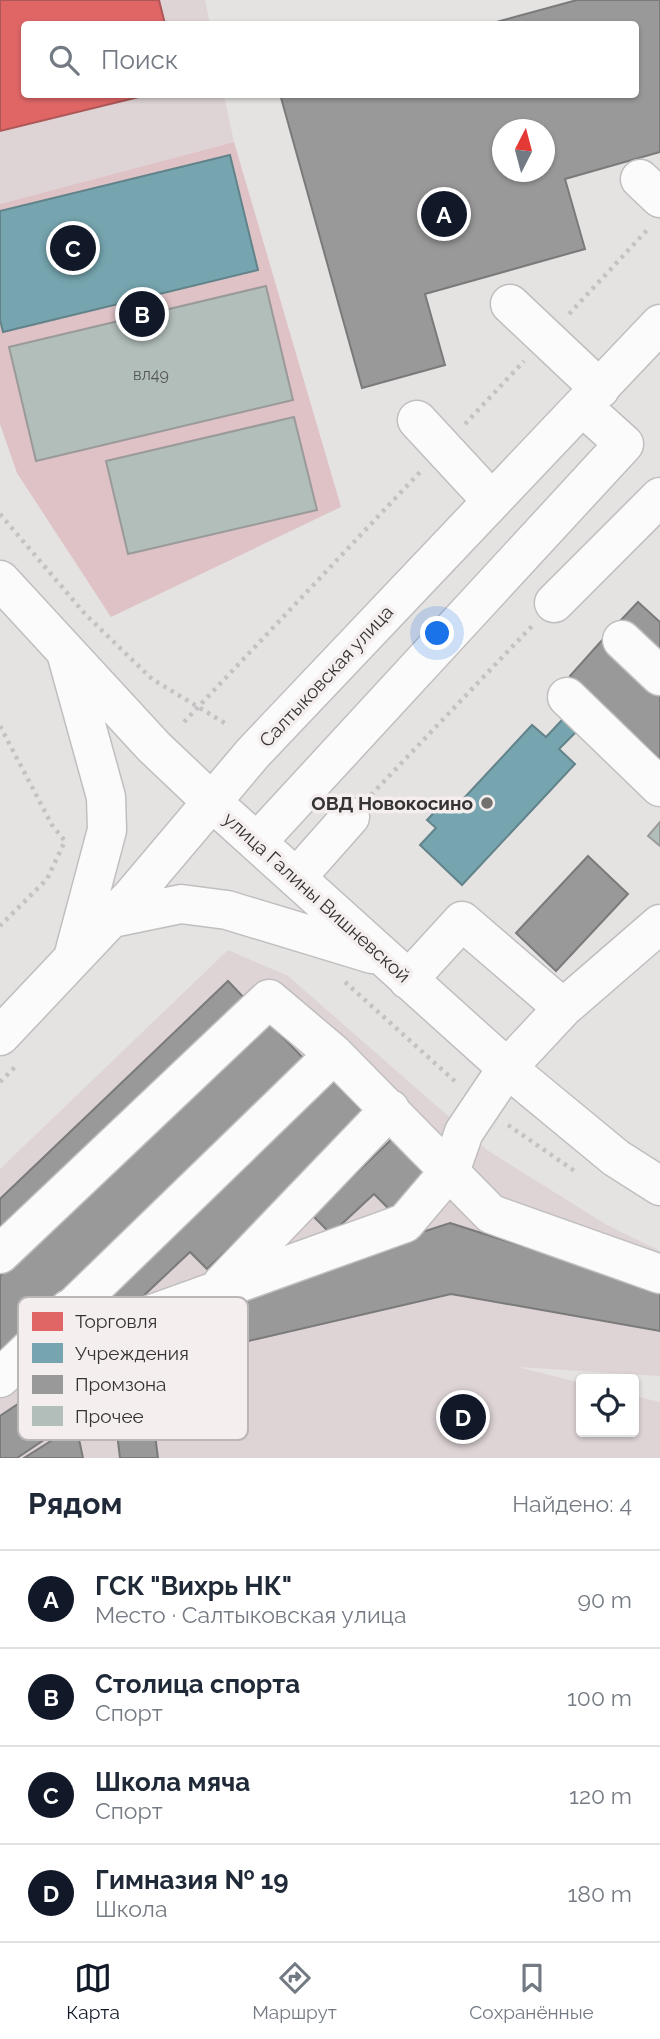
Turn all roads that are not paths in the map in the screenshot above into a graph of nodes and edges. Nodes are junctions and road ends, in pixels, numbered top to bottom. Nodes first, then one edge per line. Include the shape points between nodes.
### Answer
1 (510, 304) dead end
2 (660, 324) edge
3 (592, 398) junction
4 (417, 420) dead end
5 (660, 497) edge
6 (491, 500) junction
7 (0, 580) edge
8 (554, 603) road end
9 (622, 640) dead end
10 (65, 651) junction
11 (660, 676) edge
12 (567, 697) dead end
13 (660, 787) edge
14 (212, 802) junction
15 (350, 817) road end
16 (257, 842) junction
17 (296, 878) junction
18 (113, 918) junction
19 (659, 927) edge
20 (72, 961) junction
21 (395, 968) junction
22 (563, 1009) junction
23 (0, 1036) edge
24 (334, 1054) junction
25 (507, 1068) junction
26 (390, 1109) junction
27 (451, 1169) junction
28 (660, 1186) edge
29 (0, 1254) edge
30 (660, 1274) edge
31 (215, 1291) junction
32 (81, 1297) edge
33 (198, 1297) edge
34 (18, 1360) edge
35 (0, 1378) edge

1 - 3 street
2 - 3 street, Салтыковская улица
3 - 6 street, Салтыковская улица
3 - 16 street via 624,444
4 - 6 street
5 - 8 street
6 - 14 street, Салтыковская улица
7 - 10 street, улица Галины Вишневской
9 - 11 street
10 - 14 street, улица Галины Вишневской via 153,747
10 - 20 street via 106,797 107,819
12 - 13 street
14 - 16 street, улица Галины Вишневской
14 - 18 street, Салтыковская улица
15 - 17 street
16 - 17 street, улица Галины Вишневской
17 - 21 street, улица Галины Вишневской
18 - 20 street, Салтыковская улица
18 - 21 street via 181,904 227,910
19 - 22 street
20 - 23 street, Салтыковская улица
21 - 22 street via 462,921
21 - 25 street, улица Галины Вишневской
22 - 25 street
24 - 26 street
24 - 29 street via 269,999
24 - 32 street
25 - 27 street via 464,1132
25 - 28 street, улица Галины Вишневской via 616,1158
26 - 27 street
26 - 31 street
27 - 30 street via 491,1214
27 - 31 street via 405,1223
31 - 33 street
34 - 35 street

